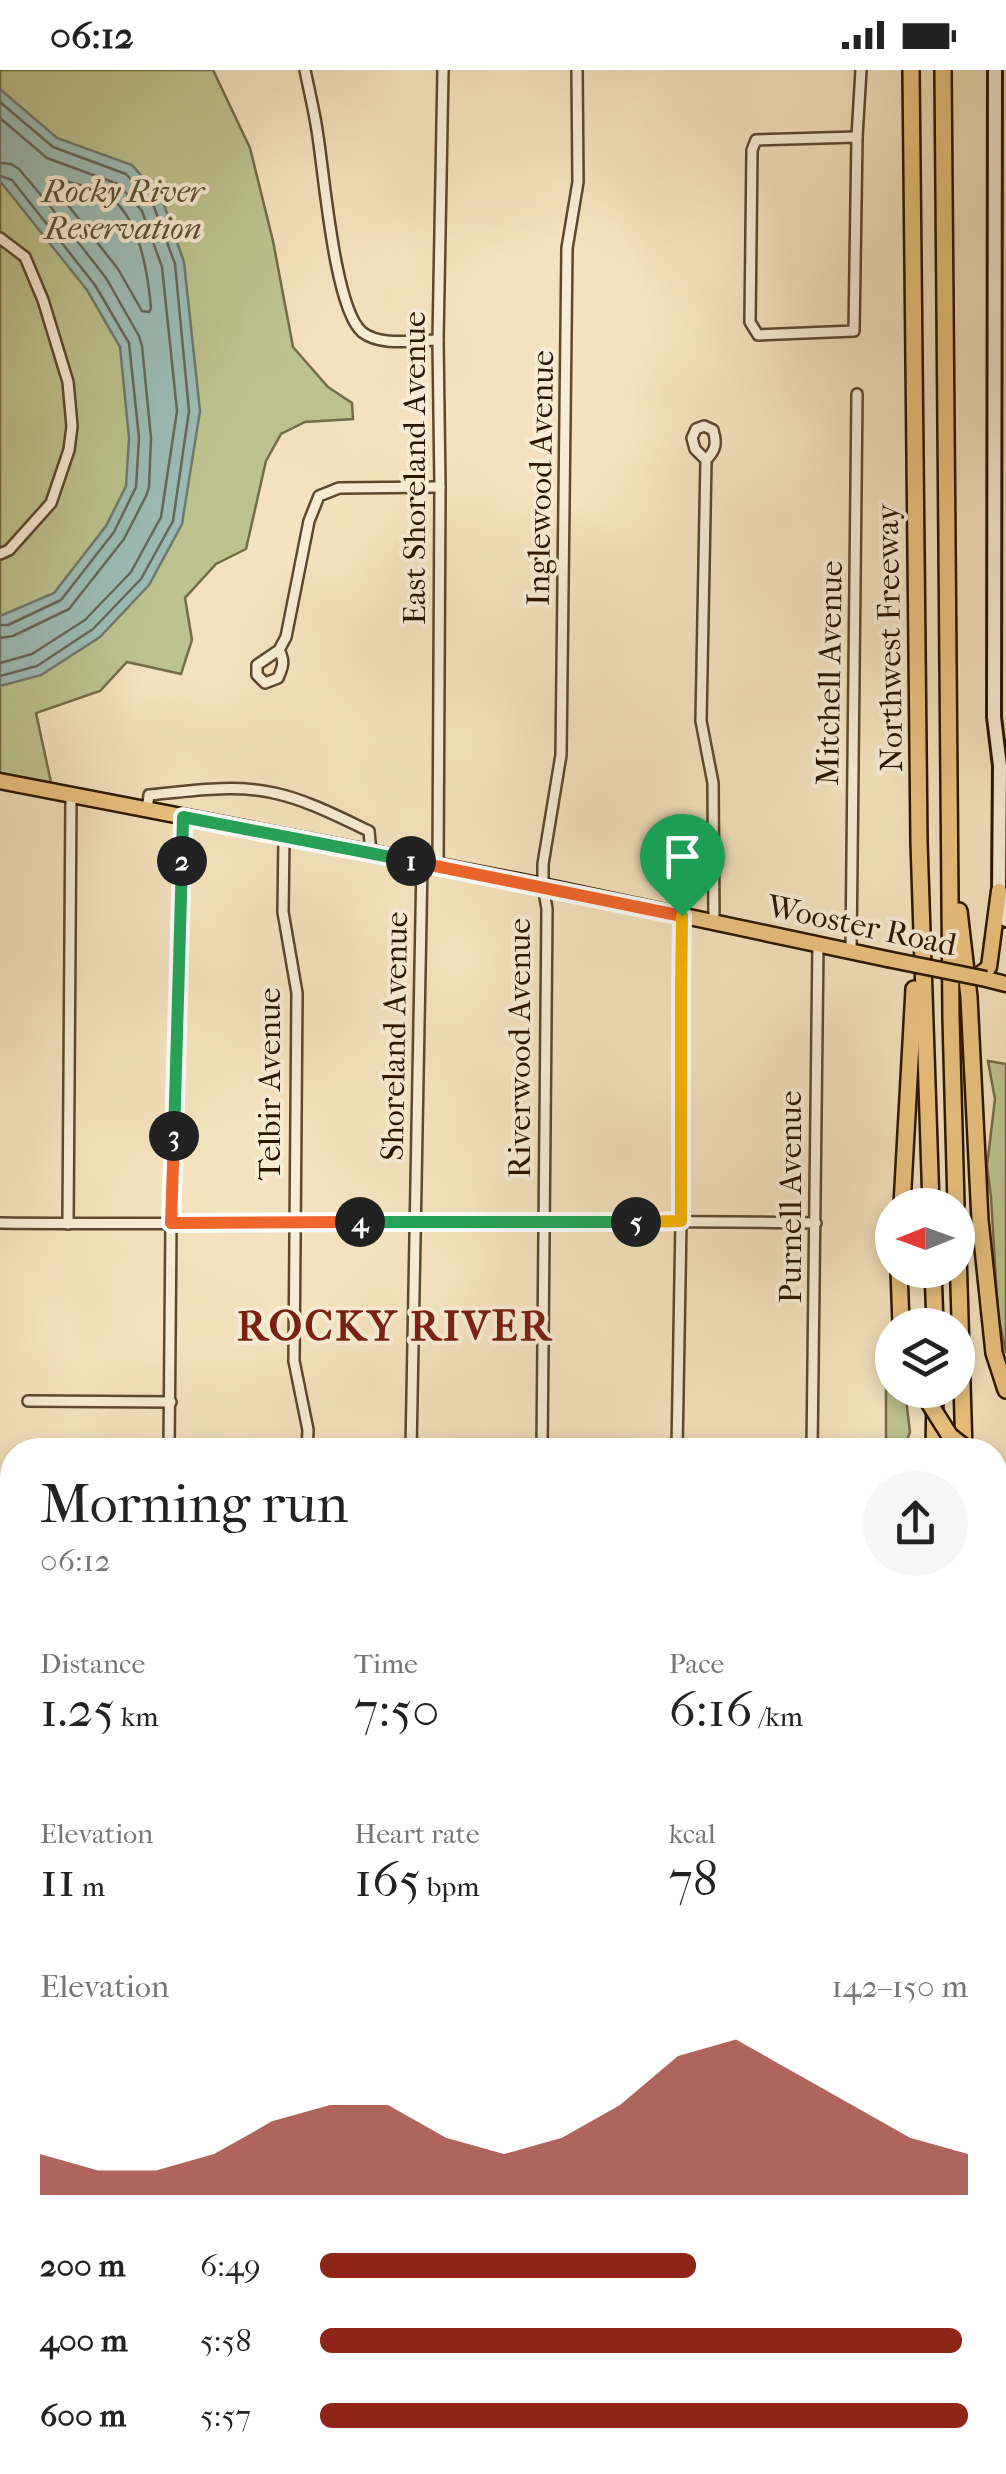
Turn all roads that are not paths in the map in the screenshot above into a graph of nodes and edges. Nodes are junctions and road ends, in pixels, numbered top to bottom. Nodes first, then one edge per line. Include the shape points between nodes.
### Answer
1 (304, 70) edge
2 (444, 70) edge
3 (577, 70) edge
4 (862, 70) edge
5 (911, 70) edge
6 (943, 70) edge
7 (995, 70) edge
8 (858, 137) junction
9 (0, 238) edge
10 (438, 340) junction
11 (857, 394) dead end
12 (706, 460) dead end
13 (440, 487) junction
14 (0, 554) edge
15 (279, 650) dead end
16 (1006, 748) edge
17 (1000, 766) junction
18 (0, 781) edge
19 (71, 796) junction
20 (147, 810) junction
21 (183, 817) junction
22 (950, 833) junction
23 (284, 837) junction
24 (371, 853) junction
25 (422, 863) junction
26 (438, 866) junction
27 (543, 886) junction
28 (920, 890) junction
29 (999, 892) junction
30 (682, 916) junction
31 (1006, 920) edge
32 (714, 922) junction
33 (818, 944) junction
34 (850, 951) junction
35 (984, 974) junction
36 (1006, 984) edge
37 (903, 1188) edge
38 (929, 1188) edge
39 (956, 1188) edge
40 (681, 1221) junction
41 (415, 1222) junction
42 (0, 1223) edge
43 (171, 1223) junction
44 (295, 1223) junction
45 (543, 1223) junction
46 (816, 1223) junction
47 (68, 1224) junction
48 (959, 1288) edge
49 (1006, 1390) edge
50 (28, 1401) dead end
51 (172, 1402) junction
52 (932, 1408) edge
53 (935, 1408) edge
54 (170, 1438) edge
55 (308, 1438) edge
56 (411, 1438) edge
57 (542, 1438) edge
58 (676, 1438) edge
59 (812, 1438) edge
60 (934, 1438) edge
61 (952, 1438) edge
62 (966, 1438) edge

1 - 10 street via 350,316 381,341
2 - 10 street, East Shoreland Avenue
3 - 27 street, Inglewood Avenue via 578,182 567,248 561,755
4 - 8 street
5 - 28 highway, Northwest Freeway
6 - 22 highway, Northwest Freeway
7 - 17 main road via 994,717
8 - 8 street via 756,140 750,322 758,335 854,331
9 - 14 street via 24,258 43,300 68,382 72,426 51,503
10 - 13 street, East Shoreland Avenue
11 - 34 street, Mitchell Avenue
12 - 32 street via 701,721 713,783
13 - 15 street via 339,488 319,496
13 - 26 street, East Shoreland Avenue
16 - 17 main road
17 - 29 main road
18 - 19 main road, Wooster Road
19 - 20 main road, Wooster Road
19 - 47 street
20 - 21 main road, Wooster Road
20 - 24 street via 149,794 225,788 274,793 369,831
21 - 23 main road, Wooster Road
21 - 43 street
22 - 39 highway, Northwest Freeway
22 - 49 highway via 969,997 980,1220 994,1353
23 - 24 main road, Wooster Road
23 - 44 street, Telbir Avenue via 283,912 297,994
24 - 25 main road, Wooster Road
25 - 26 main road, Wooster Road
25 - 41 street, Shoreland Avenue
26 - 27 main road, Wooster Road
27 - 30 main road, Wooster Road
27 - 45 street, Riverwood Avenue
28 - 37 highway
28 - 38 highway, Northwest Freeway
29 - 31 main road
29 - 35 main road
30 - 32 main road, Wooster Road
30 - 40 street
32 - 33 main road, Wooster Road
33 - 34 main road, Wooster Road
33 - 46 street, Purnell Avenue
34 - 35 main road, Wooster Road, bridge
35 - 36 main road, Wooster Road
40 - 45 street
40 - 46 street
40 - 58 street
41 - 44 street
41 - 45 street
41 - 56 street, Shoreland Avenue
42 - 47 street
43 - 44 street
43 - 47 street
43 - 51 street
44 - 55 street, Telbir Avenue via 294,1361
45 - 57 street, Riverwood Avenue
46 - 59 street, Purnell Avenue
48 - 62 highway
50 - 51 street
51 - 54 street
52 - 61 highway, bridge
53 - 60 highway

